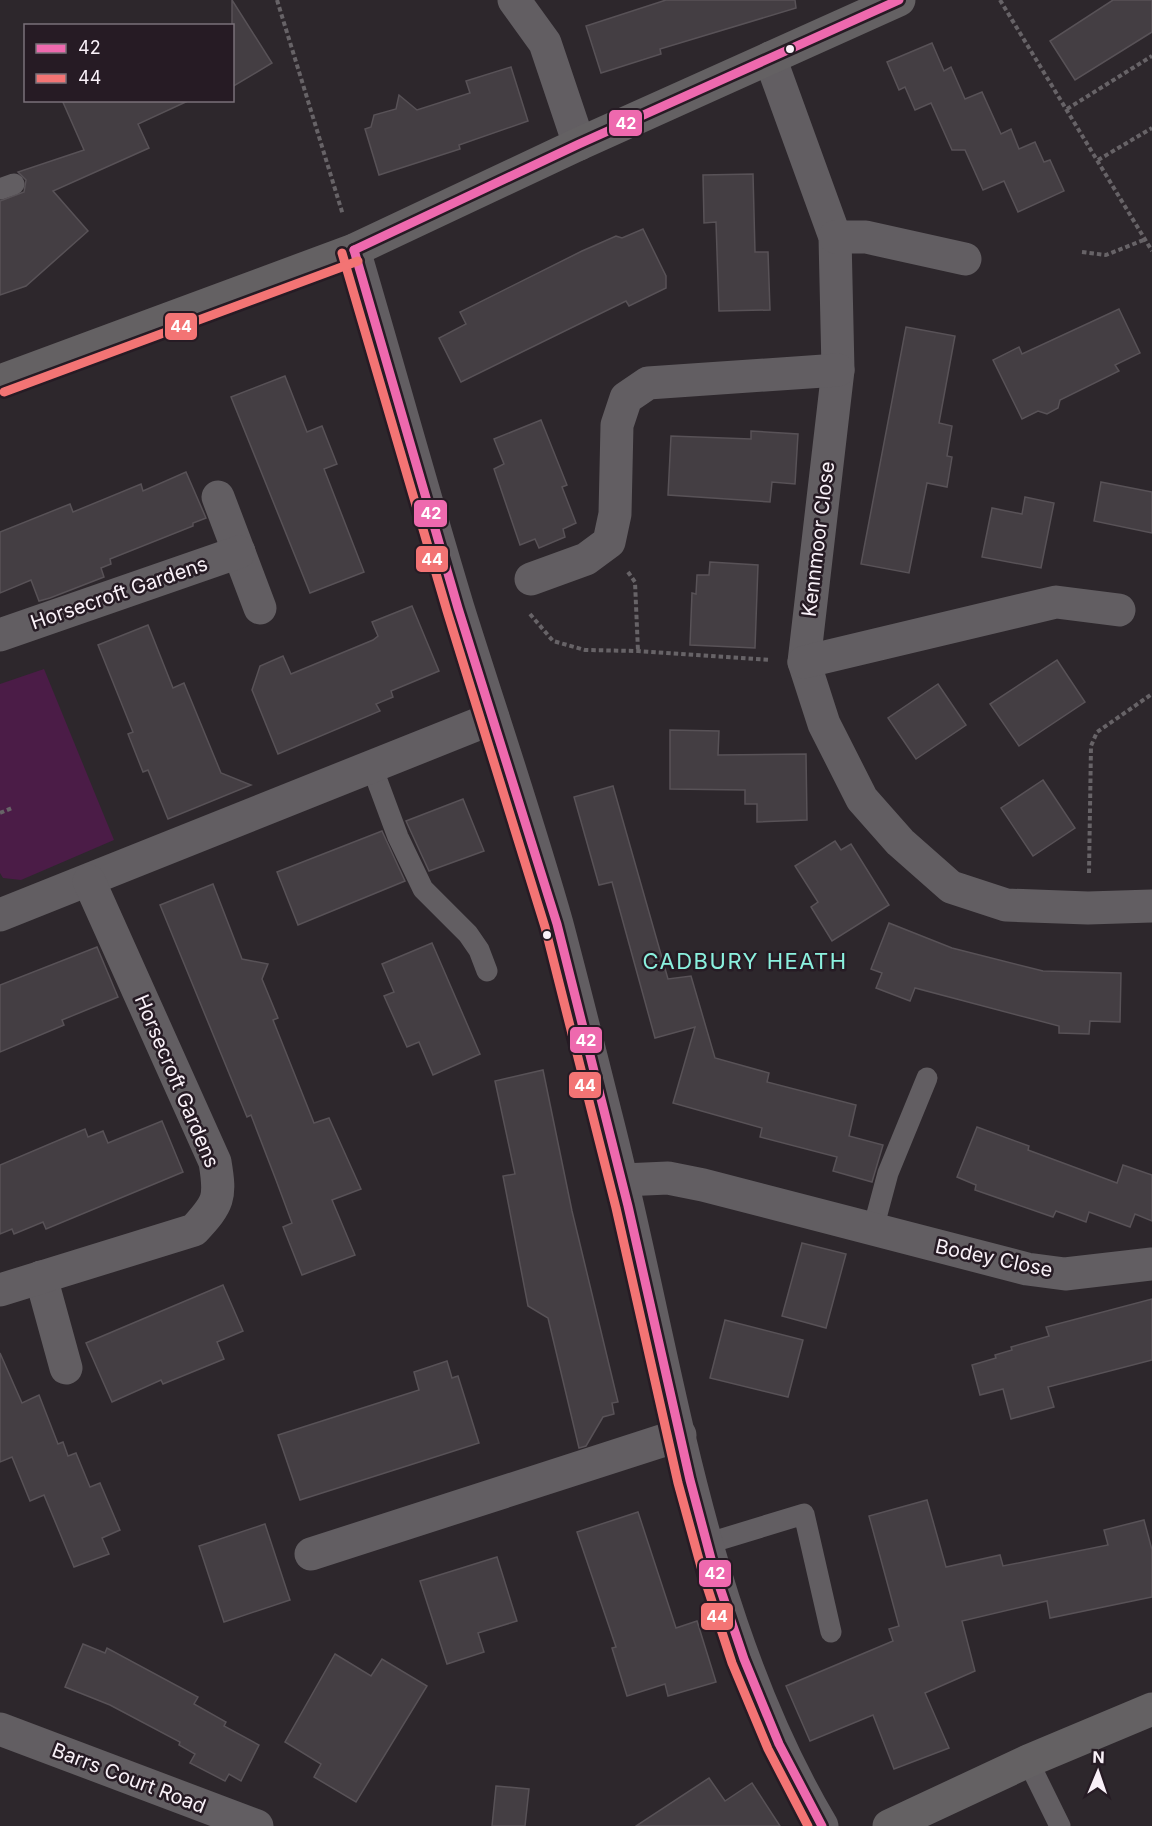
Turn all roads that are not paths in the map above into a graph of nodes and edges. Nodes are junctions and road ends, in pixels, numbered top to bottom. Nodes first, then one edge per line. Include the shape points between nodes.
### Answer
1 (899, 0) edge
2 (517, 1) edge
3 (770, 58) junction
4 (579, 144) junction
5 (835, 237) junction
6 (354, 250) junction
7 (965, 259) dead end
8 (838, 370) junction
9 (0, 381) edge
10 (218, 497) dead end
11 (239, 552) junction
12 (529, 594) road end
13 (260, 608) dead end
14 (1119, 610) dead end
15 (0, 635) edge
16 (804, 662) junction
17 (493, 718) junction
18 (372, 767) junction
19 (89, 881) junction
20 (1152, 906) edge
21 (0, 915) edge
22 (487, 971) dead end
23 (927, 1078) dead end
24 (623, 1180) junction
25 (873, 1228) junction
26 (1152, 1264) edge
27 (40, 1277) junction
28 (0, 1290) edge
29 (66, 1368) dead end
30 (680, 1435) junction
31 (709, 1543) junction
32 (311, 1554) dead end
33 (831, 1632) dead end
34 (1152, 1709) edge
35 (0, 1730) edge
36 (1028, 1761) junction
37 (257, 1826) edge
38 (822, 1826) edge
39 (889, 1826) edge
40 (1060, 1826) edge

1 - 3 street
2 - 4 street via 545,43
3 - 4 street
3 - 5 street, Kennmoor Close
4 - 6 street
5 - 7 street via 867,237
5 - 8 street, Kennmoor Close
6 - 9 street
6 - 17 street
8 - 12 street via 648,383 626,398 617,425 615,514 609,542
8 - 16 street, Kennmoor Close
10 - 11 street
11 - 13 street
11 - 15 street, Horsecroft Gardens
14 - 16 street via 1056,602
16 - 20 street, Kennmoor Close via 824,724 862,799 900,842 951,887 1006,905
17 - 18 street
17 - 24 street via 556,921
18 - 19 street
18 - 22 lane via 398,837 423,889 468,934
19 - 21 street
19 - 27 street, Horsecroft Gardens via 215,1162 220,1190 216,1207 194,1230
23 - 25 lane via 888,1173
24 - 25 street, Bodey Close via 676,1180
24 - 30 street
25 - 26 street, Bodey Close via 1028,1269 1065,1274
27 - 28 street, Horsecroft Gardens
27 - 29 street
30 - 31 street
30 - 32 street
31 - 33 lane via 804,1514
31 - 38 street via 762,1711
34 - 36 street
35 - 37 street, Barrs Court Road
36 - 39 street
36 - 40 lane

